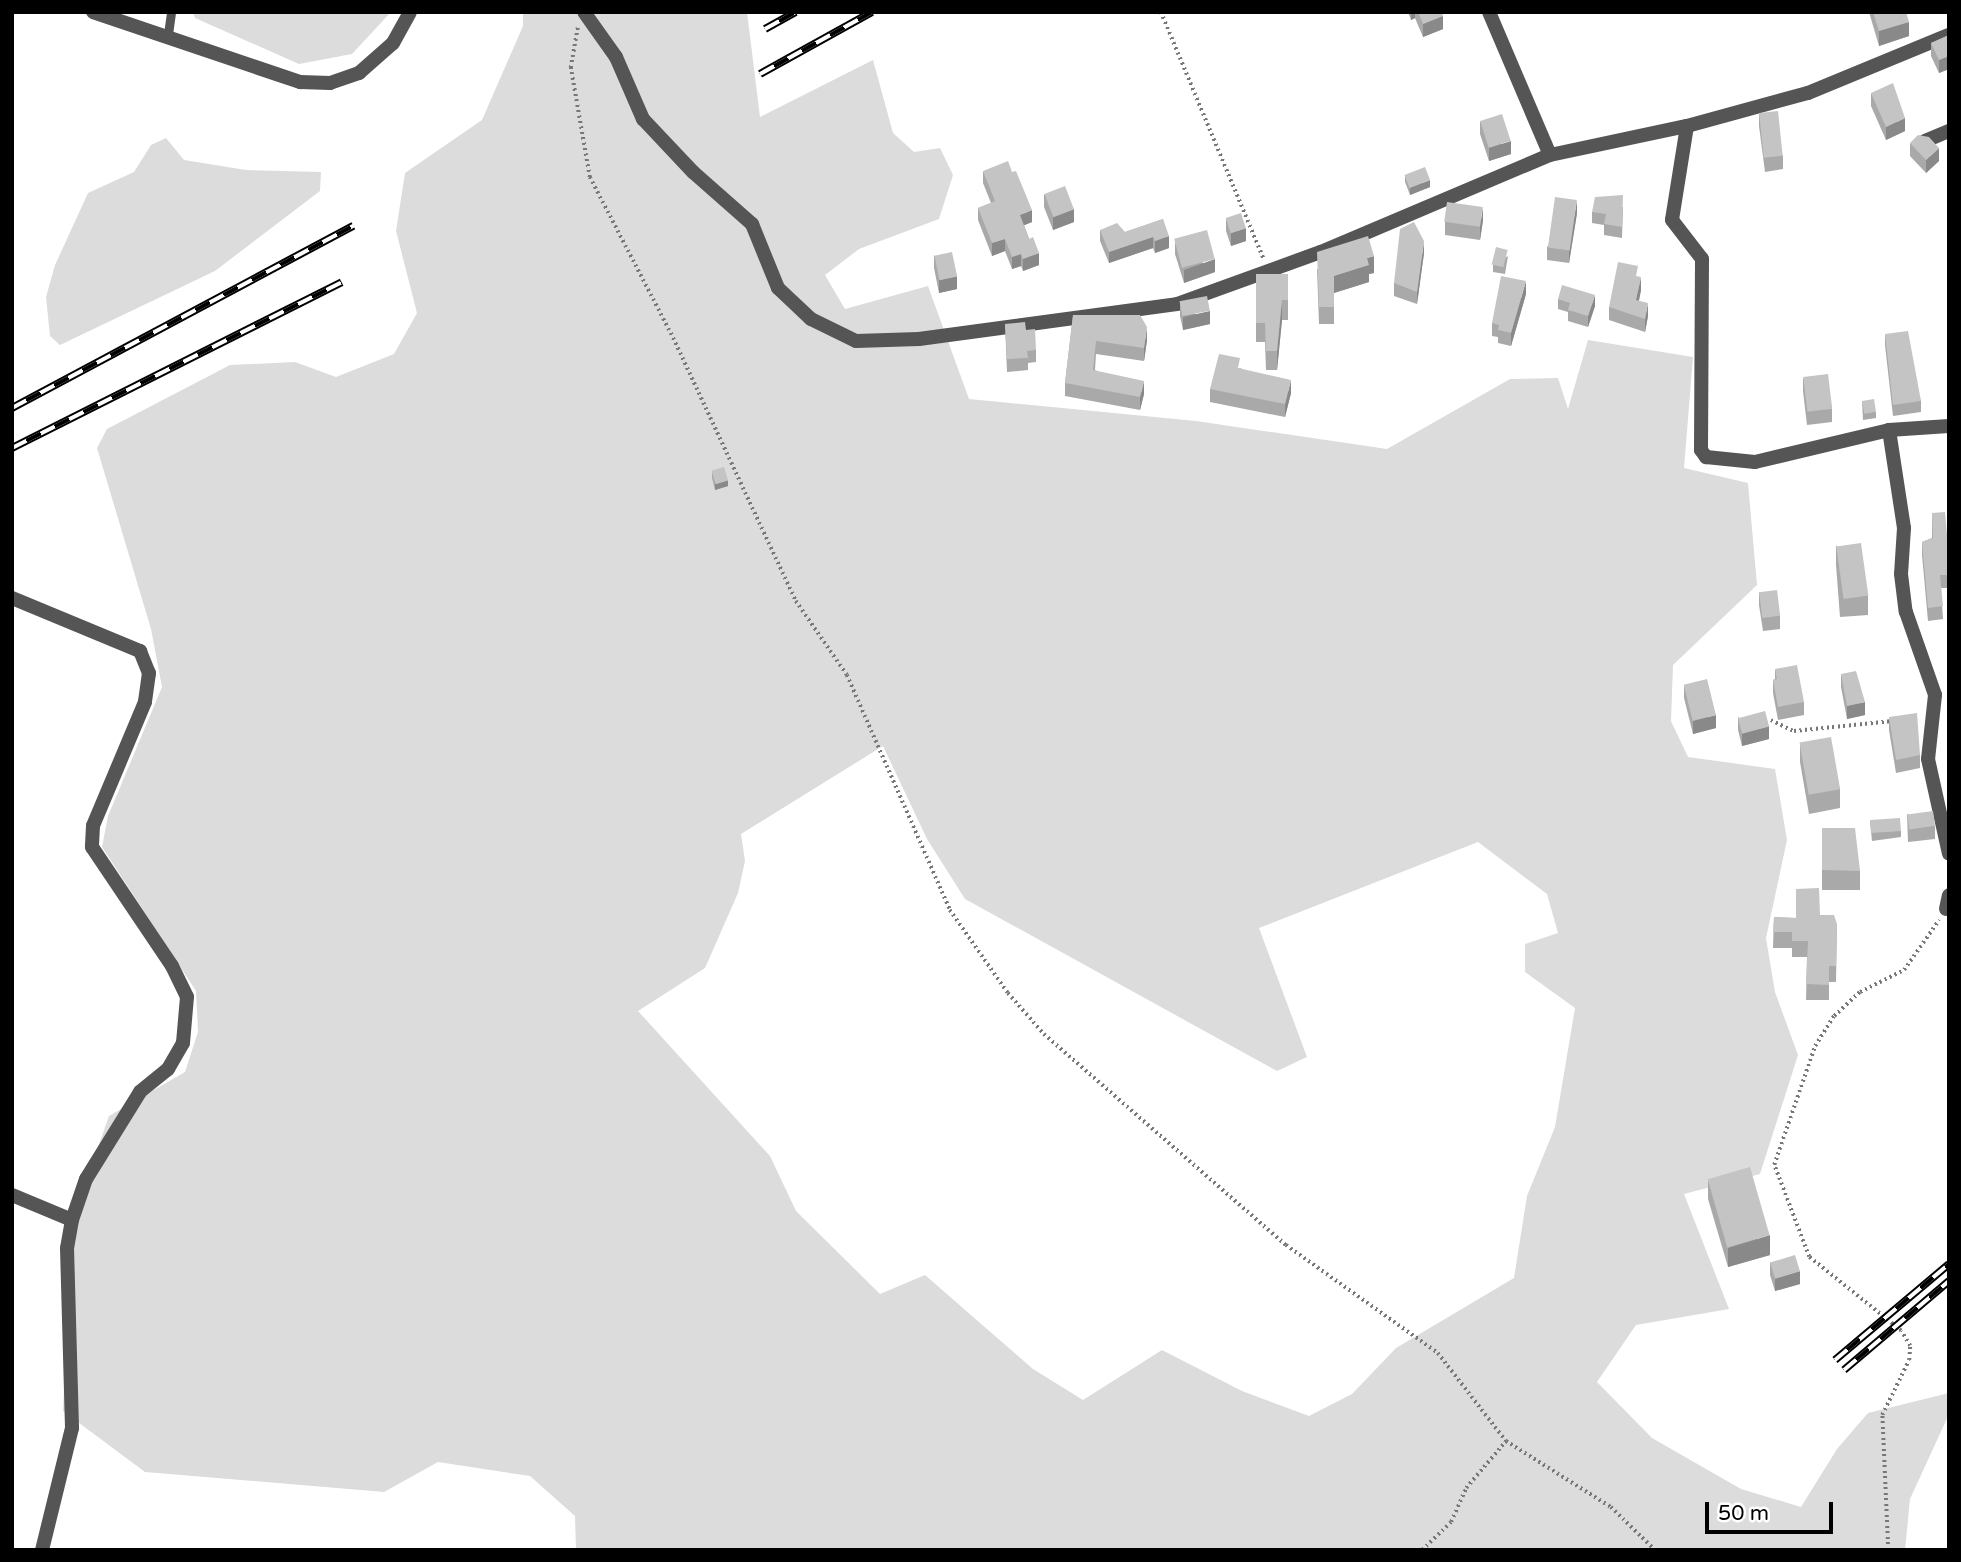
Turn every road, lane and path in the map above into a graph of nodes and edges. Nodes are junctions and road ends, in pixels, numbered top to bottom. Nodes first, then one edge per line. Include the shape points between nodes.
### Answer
1 (93, 12) edge
2 (171, 12) edge
3 (410, 12) edge
4 (1161, 12) edge
5 (1489, 12) edge
6 (582, 19) edge
7 (168, 34) junction
8 (1949, 35) edge
9 (1687, 127) junction
10 (1949, 131) edge
11 (1925, 141) edge
12 (1550, 155) junction
13 (1269, 271) junction
14 (1949, 426) edge
15 (1889, 430) junction
16 (12, 598) edge
17 (1771, 720) edge
18 (1894, 721) edge
19 (1946, 825) edge
20 (1949, 854) edge
21 (1947, 902) edge
22 (12, 1195) edge
23 (72, 1220) junction
24 (1506, 1441) junction
25 (42, 1550) edge
26 (1422, 1550) edge
27 (1655, 1550) edge
28 (1888, 1550) edge

1 - 7 street
2 - 7 lane
3 - 7 street via 393,43 359,72 330,83 300,82
4 - 13 path
5 - 12 street
6 - 13 street via 616,57 643,119 752,224 778,288 811,319 856,341 919,339 1177,304
6 - 24 path via 571,67 590,177 671,333 796,601 848,675 950,910 1008,993 1044,1034 1286,1245 1438,1353
8 - 9 street via 1808,93
9 - 12 street
9 - 15 street via 1672,220 1702,259 1701,450 1706,457 1755,462
10 - 11 street
12 - 13 street
14 - 15 street
15 - 19 street via 1904,528 1901,574 1906,612 1935,695 1928,759
16 - 23 street via 140,651 149,673 145,702 93,826 92,847 172,966 187,997 183,1043 168,1069 140,1092 86,1179
17 - 18 path via 1794,731
19 - 20 street
21 - 28 path via 1904,970 1860,992 1834,1016 1815,1046 1774,1165 1809,1257 1901,1331 1910,1346 1909,1360 1882,1415
22 - 23 street
23 - 25 street via 67,1248 72,1428
24 - 26 path via 1466,1488 1451,1522
24 - 27 path via 1611,1507

